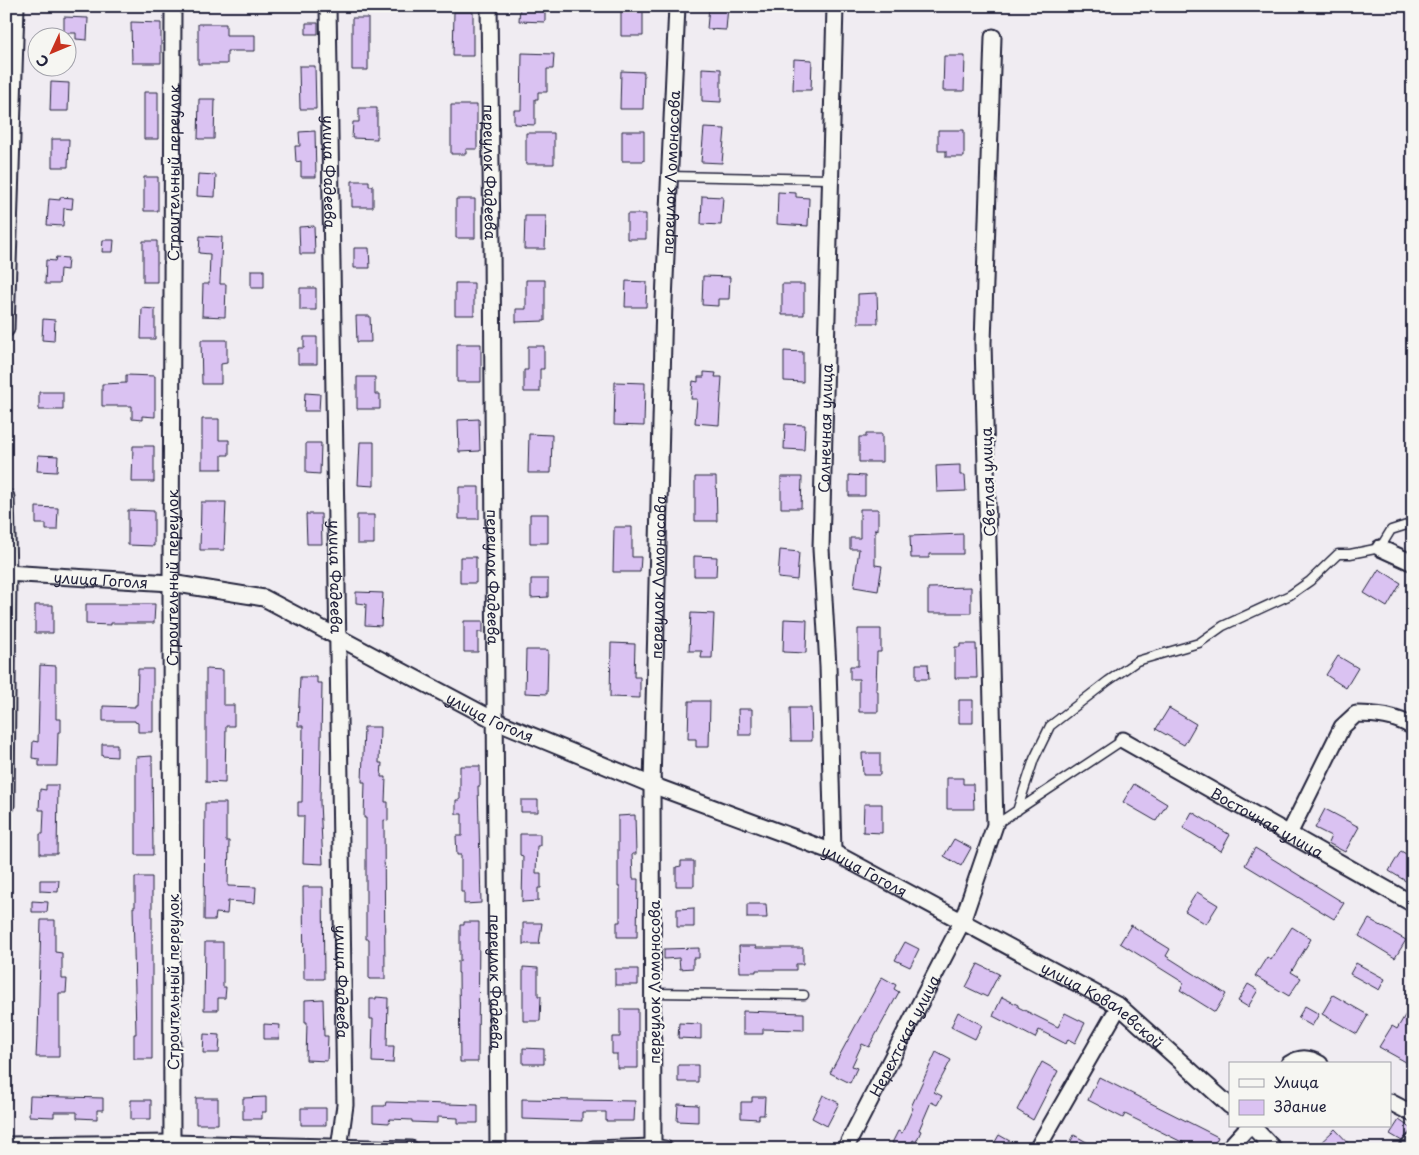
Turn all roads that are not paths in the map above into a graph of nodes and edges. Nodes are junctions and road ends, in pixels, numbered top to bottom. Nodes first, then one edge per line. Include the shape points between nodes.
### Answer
1 (16, 6) edge
2 (173, 6) edge
3 (328, 6) edge
4 (489, 6) edge
5 (677, 6) edge
6 (835, 6) edge
7 (993, 37) dead end
8 (669, 176) junction
9 (830, 179) junction
10 (6, 329) edge
11 (6, 497) edge
12 (1413, 523) edge
13 (1380, 548) junction
14 (1413, 563) edge
15 (7, 574) edge
16 (170, 583) junction
17 (337, 638) junction
18 (494, 720) junction
19 (1413, 726) edge
20 (1123, 740) joint
21 (652, 785) junction
22 (6, 806) edge
23 (1017, 811) junction
24 (995, 825) junction
25 (1289, 834) junction
26 (833, 852) junction
27 (1413, 904) edge
28 (962, 922) junction
29 (653, 993) junction
30 (804, 995) dead end
31 (1119, 1006) junction
32 (1292, 1062) edge
33 (1317, 1062) edge
34 (1392, 1103) edge
35 (1229, 1105) edge
36 (1413, 1114) edge
37 (1249, 1128) edge
38 (1253, 1128) edge
39 (1413, 1142) edge
40 (6, 1145) edge
41 (172, 1146) edge
42 (339, 1148) edge
43 (659, 1148) edge
44 (411, 1149) edge
45 (498, 1149) edge
46 (592, 1149) edge
47 (845, 1149) edge
48 (1037, 1149) edge
49 (1228, 1149) edge
50 (1274, 1149) edge
51 (1407, 1149) edge

1 - 10 street
2 - 16 street, Строительный переулок
3 - 17 street, улица Фадеева
4 - 18 street, переулок Фадеева
5 - 8 street, переулок Ломоносова
6 - 9 street, Солнечная улица
7 - 24 street, Светлая улица via 983,343
8 - 9 lane
8 - 21 street, переулок Ломоносова
9 - 26 street, Солнечная улица via 821,549
11 - 15 street
12 - 13 lane via 1391,530
13 - 14 street
13 - 23 lane via 1338,554 1290,596 1223,626 1199,643 1137,661 1108,681 1050,726 1034,759
15 - 16 street, улица Гоголя
15 - 22 street
16 - 17 street, улица Гоголя via 264,598
16 - 41 street, Строительный переулок
17 - 18 street, улица Гоголя
17 - 42 street, улица Фадеева via 345,1105
18 - 21 street, улица Гоголя
18 - 45 street, переулок Фадеева
19 - 25 street via 1392,717 1356,714 1342,727
20 - 23 lane
20 - 25 street, Восточная улица
21 - 26 street, улица Гоголя
21 - 29 street, переулок Ломоносова
23 - 24 lane
24 - 28 street, Светлая улица
25 - 27 street, Восточная улица
26 - 28 street, улица Гоголя
28 - 31 street, улица Ковалевской
28 - 47 street, Нерехтская улица
29 - 30 lane
29 - 43 street, переулок Ломоносова
31 - 35 street, улица Ковалевской
31 - 48 street
32 - 33 street via 1298,1058
34 - 36 street
37 - 49 street
38 - 50 street
39 - 51 street
40 - 41 street
41 - 42 street
42 - 44 street
43 - 46 street

